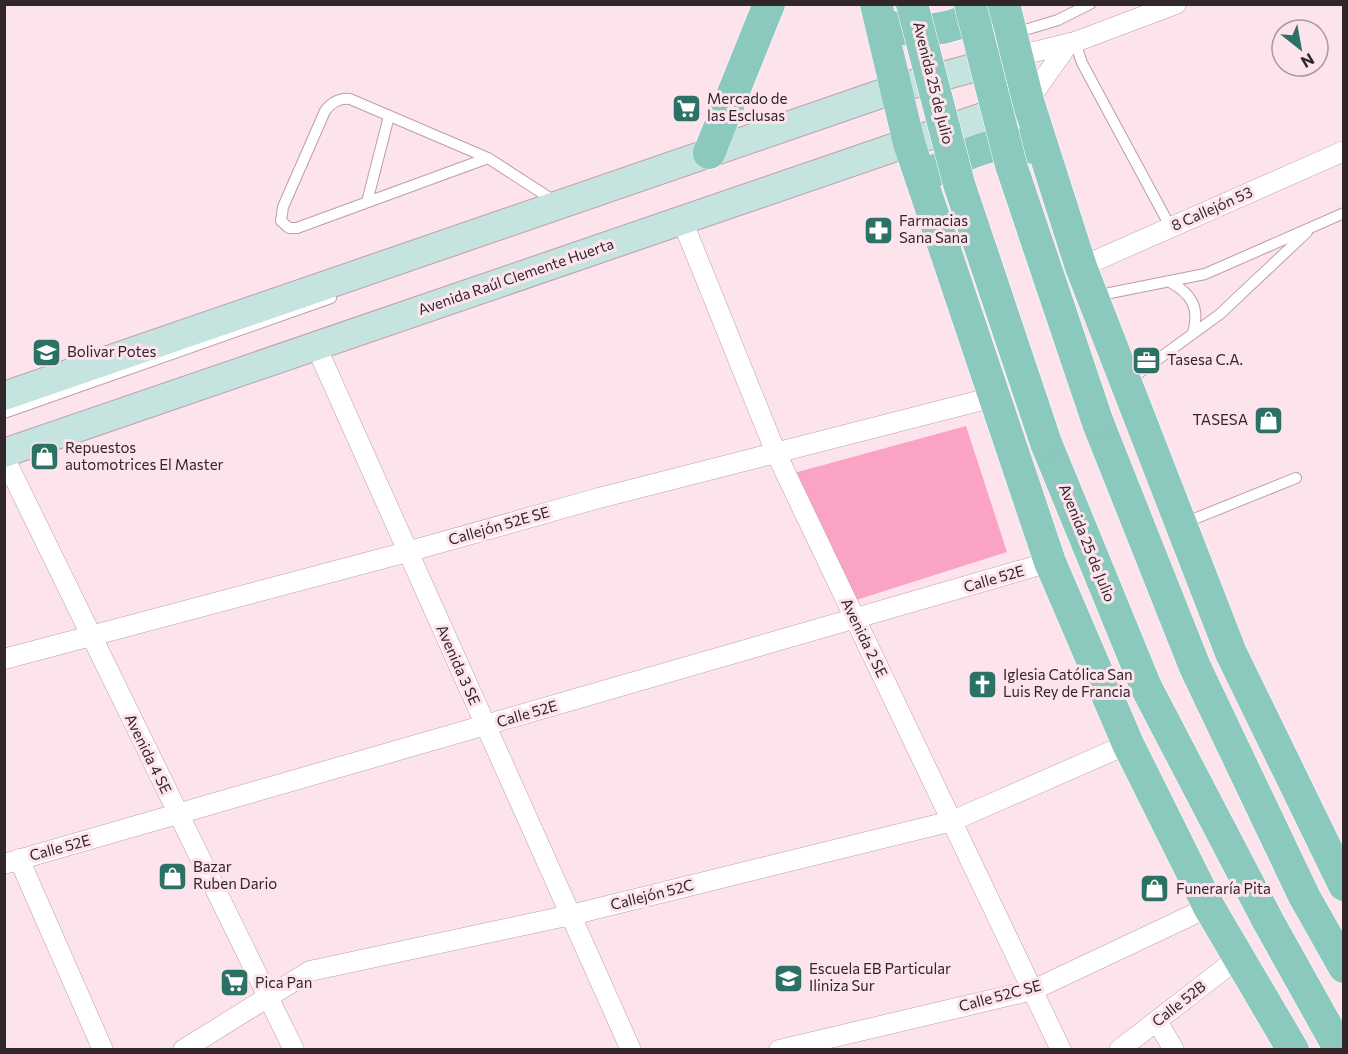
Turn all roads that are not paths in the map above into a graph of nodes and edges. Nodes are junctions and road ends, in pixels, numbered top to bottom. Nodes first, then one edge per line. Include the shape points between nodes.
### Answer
1 (769, 4) edge
2 (912, 4) edge
3 (970, 4) edge
4 (990, 4) edge
5 (1090, 4) edge
6 (1176, 4) edge
7 (878, 14) edge
8 (1011, 31) edge
9 (1072, 42) junction
10 (896, 89) junction
11 (1028, 101) junction
12 (389, 116) junction
13 (909, 142) junction
14 (1344, 152) edge
15 (709, 153) junction
16 (1045, 154) junction
17 (488, 158) junction
18 (681, 175) dead end
19 (923, 186) junction
20 (367, 202) junction
21 (559, 204) junction
22 (1344, 213) edge
23 (682, 220) junction
24 (1314, 226) junction
25 (1171, 228) junction
26 (1081, 267) junction
27 (1170, 282) junction
28 (343, 294) dead end
29 (1092, 296) junction
30 (1193, 333) junction
31 (316, 346) junction
32 (1126, 382) junction
33 (4, 396) edge
34 (994, 397) junction
35 (4, 413) edge
36 (776, 453) junction
37 (4, 455) edge
38 (1296, 478) dead end
39 (1181, 524) junction
40 (407, 552) junction
41 (1050, 562) junction
42 (855, 620) junction
43 (90, 635) junction
44 (4, 659) edge
45 (485, 726) junction
46 (1128, 744) junction
47 (178, 815) junction
48 (952, 821) junction
49 (12, 861) edge
50 (1340, 868) edge
51 (1209, 907) junction
52 (571, 915) junction
53 (1238, 958) junction
54 (1344, 967) edge
55 (1033, 990) junction
56 (268, 998) junction
57 (1157, 1021) junction
58 (103, 1050) edge
59 (183, 1050) edge
60 (294, 1050) edge
61 (631, 1050) edge
62 (779, 1050) edge
63 (1061, 1050) edge
64 (1119, 1050) edge
65 (1174, 1050) edge
66 (1293, 1050) edge
67 (1340, 1050) edge

1 - 15 main road
2 - 67 main road, Avenida 25 de Julio, bridge via 959,184 1046,443 1146,687
3 - 54 main road, bridge via 1011,165 1098,423 1195,667 1304,896
4 - 7 main road via 960,24 934,30 896,28
5 - 8 lane via 1058,20
6 - 9 street
7 - 10 main road
8 - 9 street
8 - 10 main road
8 - 11 main road
9 - 11 street
9 - 25 lane
10 - 13 main road
10 - 15 main road
10 - 18 lane via 873,108
11 - 13 main road, Avenida Raúl Clemente Huerta
11 - 16 main road
12 - 17 lane
12 - 20 lane
12 - 20 lane via 350,99 330,105 281,221 289,228 297,228
13 - 19 main road
13 - 23 main road, Avenida Raúl Clemente Huerta
14 - 25 street, 8 Callejón 53
15 - 21 main road
16 - 19 main road via 1024,144 979,149 931,173
16 - 26 main road
17 - 20 lane
17 - 21 lane
19 - 34 main road
21 - 33 main road
22 - 24 lane
23 - 31 main road, Avenida Raúl Clemente Huerta
23 - 36 street, Avenida 2 SE
24 - 27 lane via 1205,274
24 - 30 lane via 1220,314
25 - 26 street, 8 Callejón 53
26 - 29 main road
27 - 29 lane
27 - 30 lane via 1191,296 1196,307
28 - 35 lane
29 - 32 main road
30 - 32 lane
31 - 37 main road, Avenida Raúl Clemente Huerta
31 - 40 street, Avenida 3 SE
32 - 39 main road
34 - 36 street, Callejón 52E SE
34 - 41 main road
36 - 40 street, Callejón 52E SE
36 - 42 street, Avenida 2 SE
37 - 43 street, Avenida 4 SE
38 - 39 lane
39 - 50 main road via 1231,652
40 - 43 street, Callejón 52E SE
40 - 45 street, Avenida 3 SE
41 - 42 street, Calle 52E
41 - 46 main road
42 - 45 street, Calle 52E
42 - 48 street, Avenida 2 SE
43 - 44 street, Callejón 52E SE
43 - 47 street, Avenida 4 SE
45 - 47 street, Calle 52E
45 - 52 street, Avenida 3 SE
46 - 48 street, Callejón 52C
46 - 51 main road
47 - 49 street, Calle 52E
47 - 56 street, Avenida 4 SE
48 - 52 street, Callejón 52C
48 - 55 street, Avenida 2 SE
49 - 58 street
51 - 53 main road
51 - 55 street, Calle 52C SE
52 - 56 street, Callejón 52C via 310,971
52 - 61 street, Avenida 3 SE
53 - 57 street, Calle 52B
53 - 66 main road
55 - 62 street, Calle 52C SE
55 - 63 street, Avenida 2 SE
56 - 59 street, Callejón 52C
56 - 60 street, Avenida 4 SE
57 - 64 street, Calle 52B
57 - 65 street

